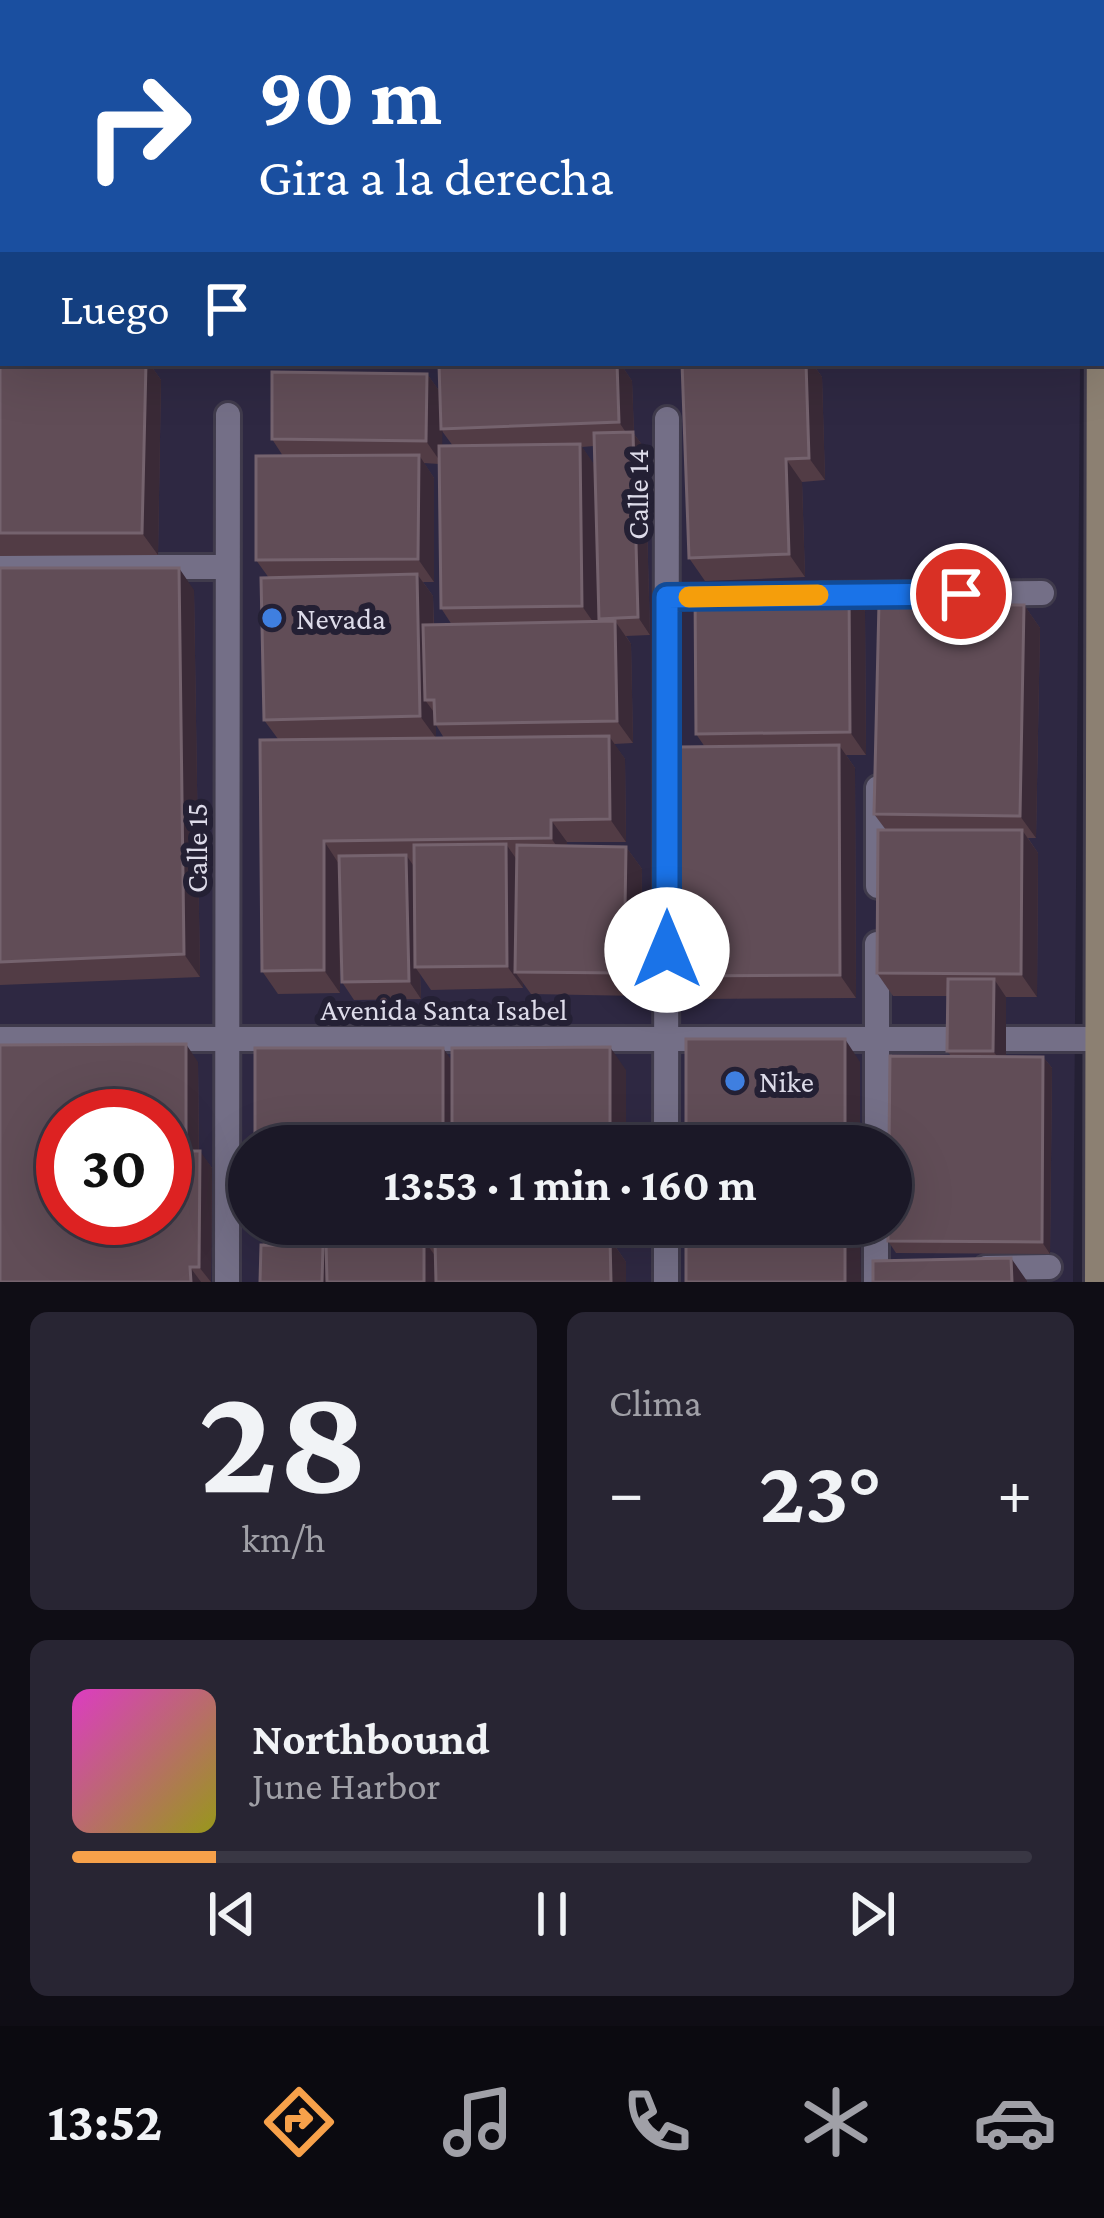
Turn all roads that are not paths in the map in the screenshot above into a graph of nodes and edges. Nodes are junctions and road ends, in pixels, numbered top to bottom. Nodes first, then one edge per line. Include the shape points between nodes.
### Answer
1 (1102, 366) edge
2 (228, 415) dead end
3 (667, 419) dead end
4 (0, 567) edge
5 (227, 567) junction
6 (1042, 593) dead end
7 (808, 596) edge
8 (878, 759) edge
9 (0, 1039) edge
10 (226, 1039) junction
11 (666, 1039) junction
12 (960, 1039) edge
13 (1006, 1039) dead end
14 (1102, 1039) edge
15 (877, 1040) junction
16 (666, 1125) edge
17 (877, 1125) edge
18 (666, 1245) edge
19 (1049, 1267) dead end
20 (963, 1268) edge
21 (226, 1282) edge
22 (666, 1282) edge
23 (1100, 1282) edge

1 - 14 main road
2 - 5 street, Calle 15
3 - 11 street, Calle 14 via 678,597
4 - 5 street
5 - 10 street, Calle 15
6 - 7 street via 879,607
8 - 15 street
9 - 10 street, Avenida Santa Isabel
10 - 11 street, Avenida Santa Isabel
10 - 21 street, Calle 15
11 - 15 street, Avenida Santa Isabel
11 - 16 street, Calle 14
12 - 15 street, Avenida Santa Isabel
13 - 14 street
14 - 23 main road
15 - 17 street
18 - 22 street
19 - 20 street

